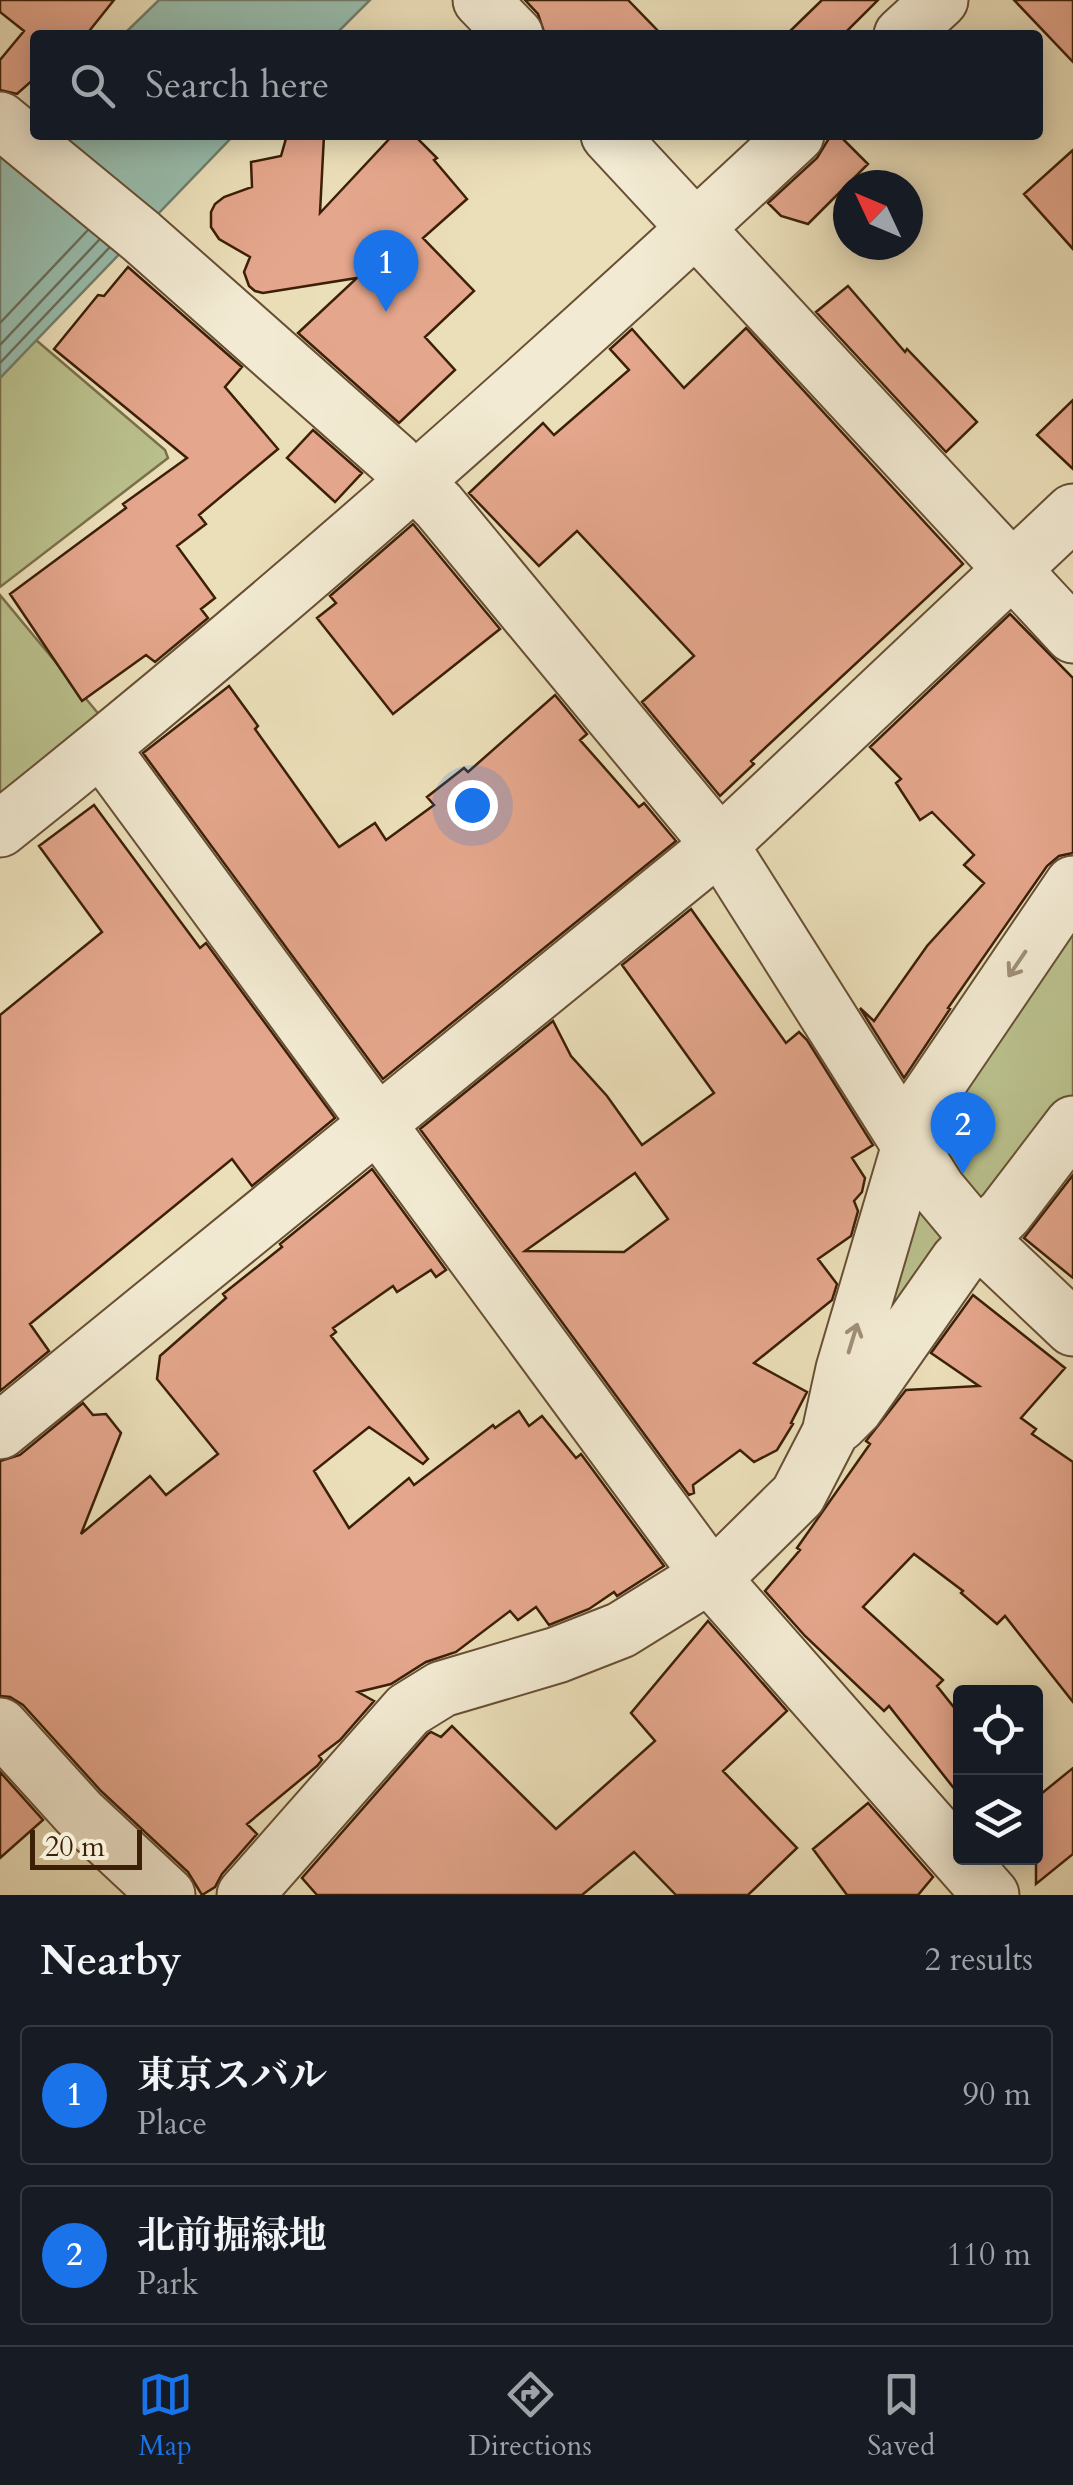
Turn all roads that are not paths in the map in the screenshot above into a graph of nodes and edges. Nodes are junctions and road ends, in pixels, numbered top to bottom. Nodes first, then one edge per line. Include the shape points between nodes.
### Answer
1 (482, 0) edge
2 (940, 0) edge
3 (509, 30) edge
4 (907, 30) edge
5 (7, 126) edge
6 (614, 140) edge
7 (791, 140) edge
8 (697, 228) junction
9 (415, 482) junction
10 (1073, 512) edge
11 (1011, 571) junction
12 (1073, 635) edge
13 (101, 748) junction
14 (0, 829) edge
15 (720, 846) junction
16 (1073, 884) edge
17 (1073, 1124) edge
18 (377, 1126) junction
19 (910, 1143) junction
20 (979, 1240) junction
21 (1073, 1328) edge
22 (0, 1432) edge
23 (830, 1433) junction
24 (710, 1576) junction
25 (0, 1726) edge
26 (167, 1895) edge
27 (245, 1895) edge
28 (991, 1895) edge

1 - 3 street
2 - 4 street
5 - 9 street via 141,236
6 - 8 street
7 - 8 street
8 - 9 street
8 - 11 street
9 - 13 street
9 - 15 street
10 - 11 street
11 - 12 street
11 - 15 street
13 - 14 street
13 - 18 street
15 - 18 street
15 - 19 street
16 -> 19 street via 921,1108
17 - 20 street
18 - 22 street
18 - 24 street
19 - 20 street
23 -> 19 street
20 - 21 street
20 - 23 street
23 - 24 street via 798,1495
24 - 27 street via 621,1630 463,1681 416,1704
24 - 28 street
25 - 26 street

